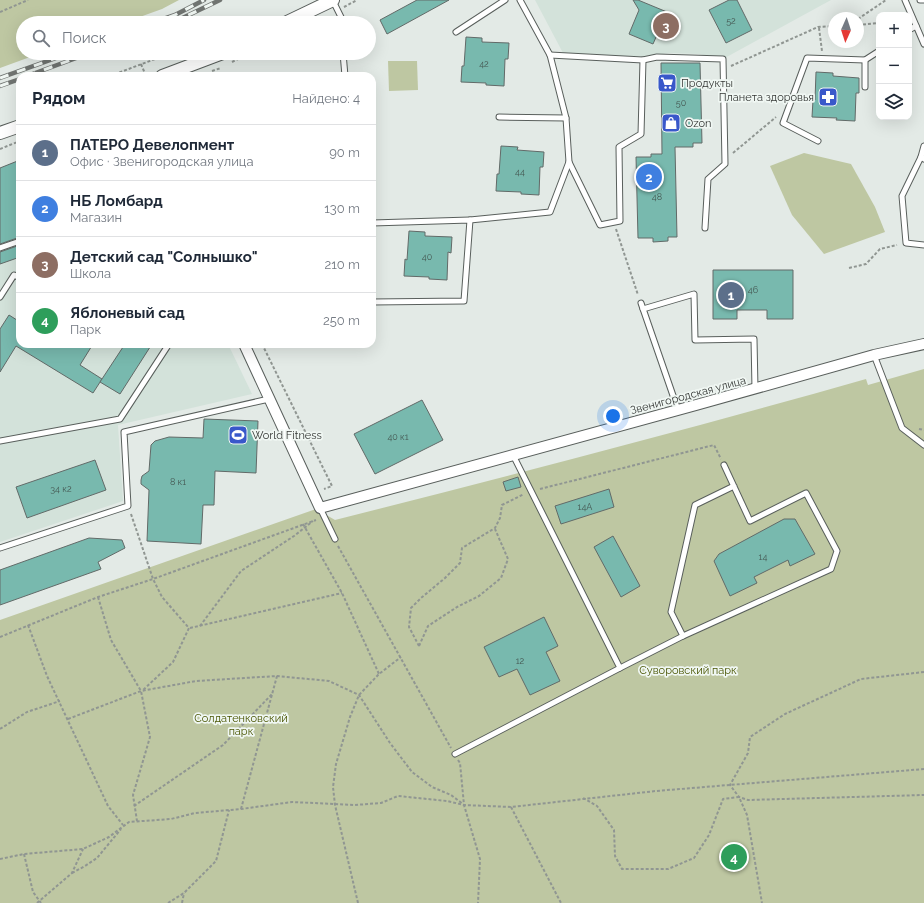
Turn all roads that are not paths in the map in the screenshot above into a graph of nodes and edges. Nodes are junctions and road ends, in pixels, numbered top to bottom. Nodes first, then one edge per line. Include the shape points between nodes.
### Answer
1 (333, 0) edge
2 (505, 0) edge
3 (520, 0) edge
4 (905, 0) edge
5 (920, 0) edge
6 (924, 0) edge
7 (300, 16) edge
8 (341, 16) edge
9 (916, 26) junction
10 (912, 28) edge
11 (456, 32) dead end
12 (924, 44) edge
13 (876, 53) edge
14 (550, 55) junction
15 (204, 60) edge
16 (344, 60) edge
17 (643, 60) junction
18 (865, 60) junction
19 (173, 72) edge
20 (345, 72) edge
21 (865, 87) dead end
22 (499, 117) dead end
23 (566, 118) junction
24 (16, 127) edge
25 (0, 133) edge
26 (818, 141) dead end
27 (924, 146) edge
28 (922, 158) edge
29 (569, 162) junction
30 (470, 220) junction
31 (376, 223) edge
32 (705, 228) dead end
33 (16, 242) edge
34 (924, 245) edge
35 (0, 248) edge
36 (16, 275) edge
37 (0, 297) edge
38 (376, 302) edge
39 (924, 344) edge
40 (166, 348) edge
41 (246, 348) edge
42 (874, 355) junction
43 (755, 389) junction
44 (269, 399) junction
45 (678, 410) junction
46 (0, 441) edge
47 (924, 445) edge
48 (513, 455) junction
49 (724, 465) dead end
50 (734, 486) junction
51 (322, 513) junction
52 (335, 539) road end
53 (0, 548) edge
54 (683, 636) junction
55 (620, 668) junction
56 (455, 754) road end

1 - 7 street
1 - 8 lane
2 - 11 lane
3 - 14 lane
4 - 9 lane
5 - 6 lane
9 - 10 lane
9 - 12 lane
13 - 18 lane
14 - 17 lane
14 - 23 lane
15 - 19 street
16 - 20 lane
17 - 29 lane via 641,134 619,147 620,222 600,225
17 - 32 lane via 657,57 723,59 725,164 708,179
18 - 21 lane
18 - 26 lane via 807,58 783,124
22 - 23 lane
23 - 29 lane
24 - 25 street
27 - 28 lane
28 - 34 lane via 902,196 906,243
29 - 30 lane via 550,212
30 - 31 lane
30 - 38 lane via 464,300
33 - 35 lane
36 - 37 lane via 14,274
39 - 42 street, Звенигородская улица
40 - 46 lane via 120,419
41 - 44 street
42 - 43 street, Звенигородская улица
42 - 47 lane via 902,428
43 - 45 street, Звенигородская улица
43 - 45 lane via 754,339 695,340 694,294 642,306
44 - 51 street
44 - 53 lane via 124,432 128,506
45 - 48 street, Звенигородская улица
48 - 51 street, Звенигородская улица
48 - 55 lane
49 - 50 lane
50 - 54 lane via 695,505 671,612
50 - 54 lane via 750,521 806,493 837,551 831,569
51 - 52 lane
54 - 55 lane
55 - 56 lane

